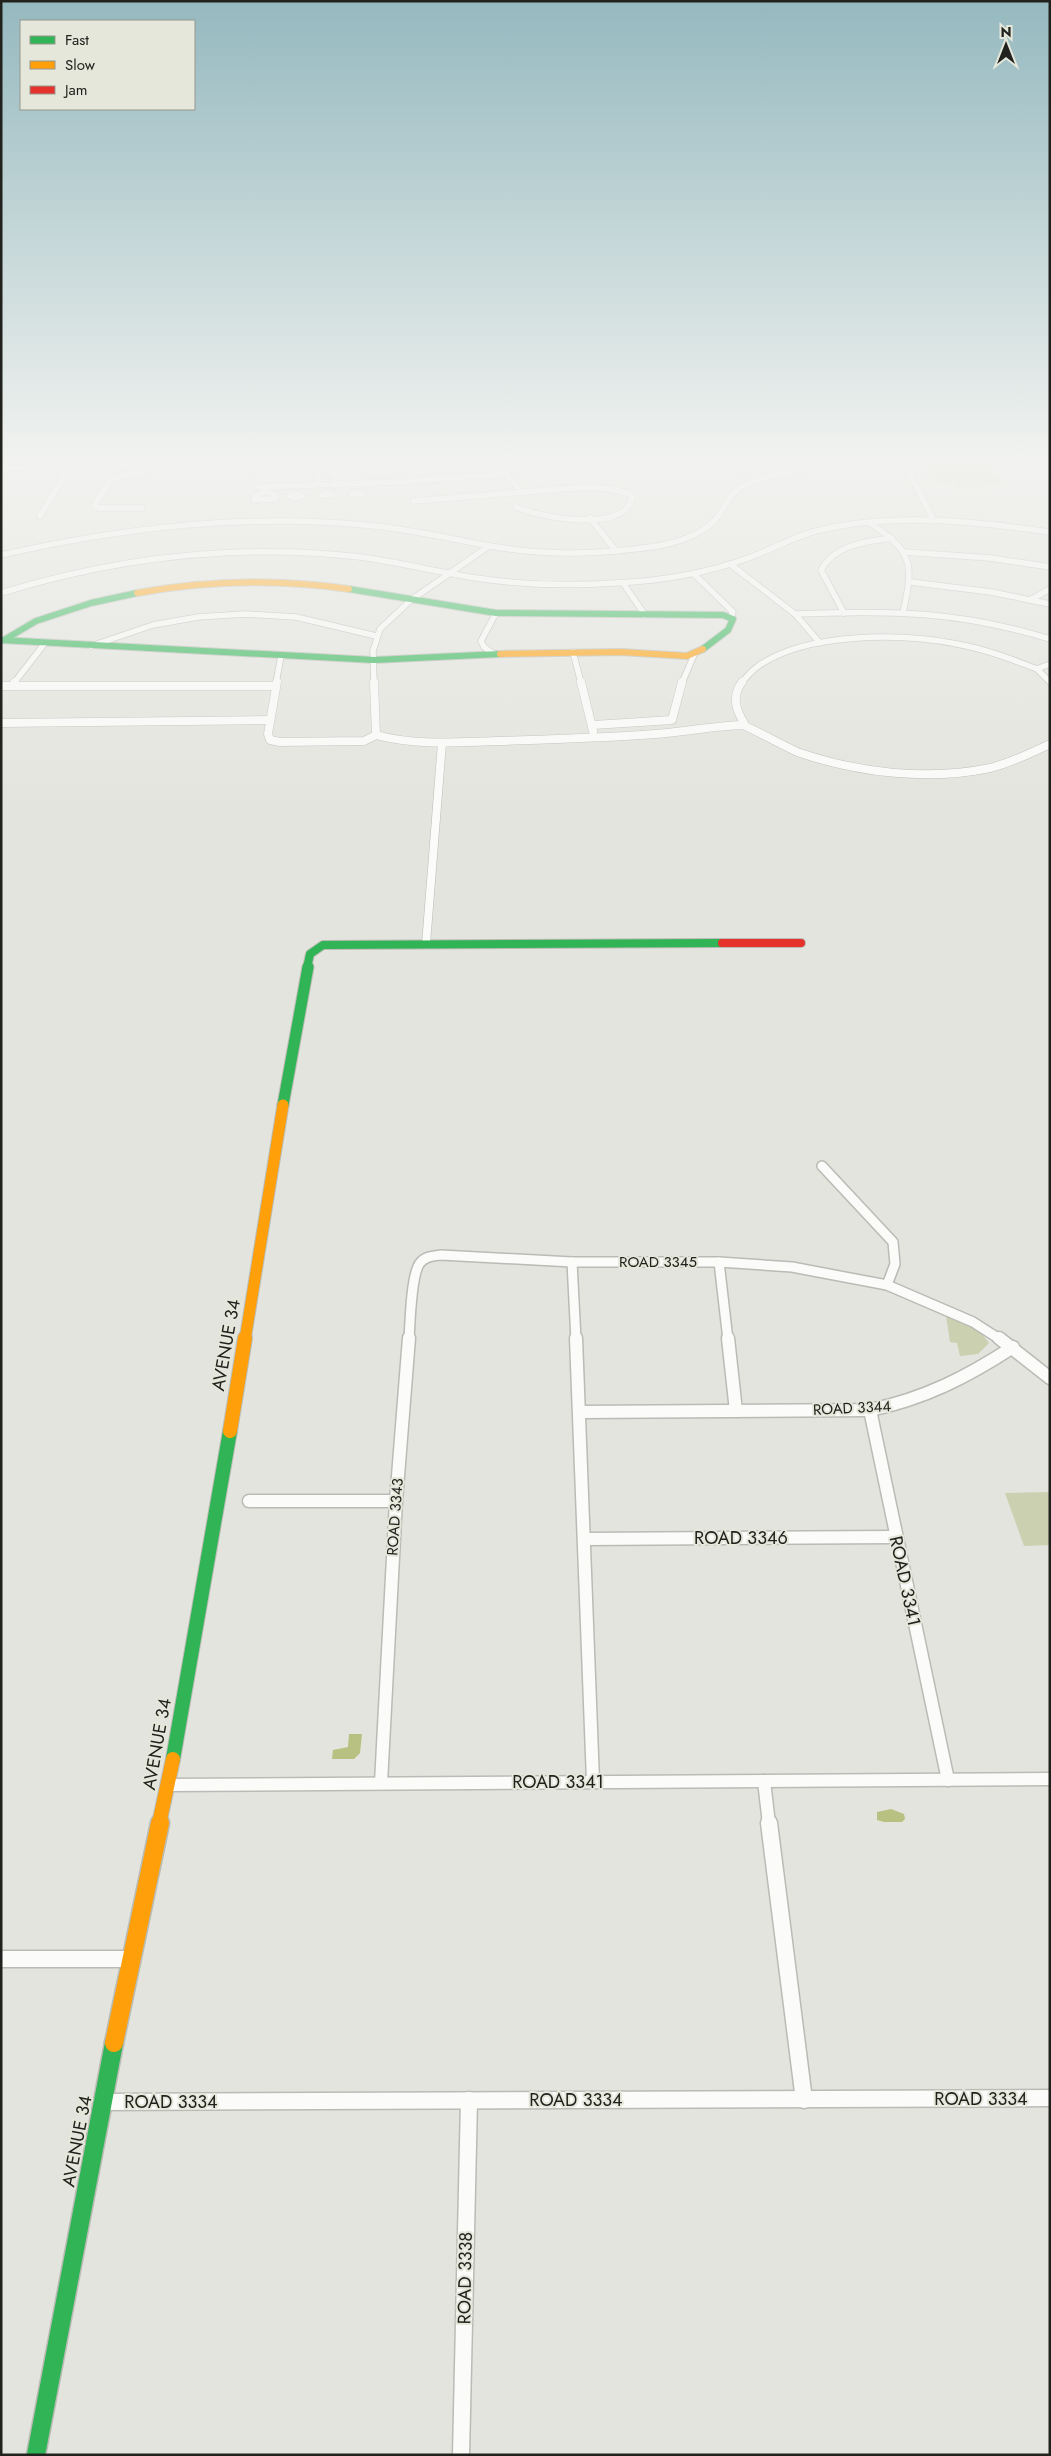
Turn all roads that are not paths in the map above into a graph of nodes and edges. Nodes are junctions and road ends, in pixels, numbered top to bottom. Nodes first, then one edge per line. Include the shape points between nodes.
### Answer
1 (49, 579) edge
2 (442, 579) edge
3 (493, 579) edge
4 (658, 579) edge
5 (699, 579) edge
6 (749, 579) edge
7 (826, 579) edge
8 (910, 579) edge
9 (910, 582) junction
10 (623, 583) junction
11 (1050, 589) edge
12 (1, 593) edge
13 (411, 600) junction
14 (1030, 600) junction
15 (1050, 604) edge
16 (844, 612) junction
17 (903, 612) junction
18 (496, 613) junction
19 (795, 614) junction
20 (645, 615) junction
21 (731, 617) junction
22 (376, 636) junction
23 (1050, 639) edge
24 (2, 640) edge
25 (45, 643) junction
26 (820, 643) junction
27 (92, 646) junction
28 (573, 652) junction
29 (494, 654) junction
30 (694, 655) junction
31 (281, 656) junction
32 (374, 660) junction
33 (1050, 664) edge
34 (1037, 669) junction
35 (1050, 682) edge
36 (1, 686) edge
37 (12, 686) junction
38 (276, 686) junction
39 (270, 720) junction
40 (1, 723) edge
41 (592, 725) junction
42 (745, 725) junction
43 (376, 734) junction
44 (593, 738) junction
45 (442, 743) junction
46 (1050, 744) edge
47 (801, 943) dead end
48 (426, 944) junction
49 (822, 1166) dead end
50 (427, 1257) joint
51 (572, 1262) junction
52 (719, 1262) junction
53 (887, 1285) junction
54 (1013, 1347) junction
55 (1050, 1378) edge
56 (870, 1410) junction
57 (736, 1411) junction
58 (580, 1412) junction
59 (249, 1501) dead end
60 (396, 1501) junction
61 (896, 1537) junction
62 (585, 1539) junction
63 (1050, 1779) edge
64 (948, 1780) junction
65 (764, 1781) junction
66 (381, 1782) junction
67 (592, 1782) junction
68 (168, 1785) junction
69 (1, 1959) edge
70 (131, 1959) junction
71 (1050, 2098) edge
72 (469, 2100) junction
73 (804, 2100) junction
74 (102, 2102) junction
75 (36, 2455) edge
76 (461, 2455) edge

1 - 12 street
2 - 13 street
3 - 10 street via 534,584
4 - 10 street
5 - 21 street via 733,612
6 - 19 street
7 - 16 street
8 - 9 street
9 - 14 street
9 - 17 street
10 - 20 street
11 - 14 street
13 - 18 street
13 - 22 street via 386,622
13 - 24 street via 285,582 167,587 91,603 36,621
14 - 15 street
16 - 17 street
16 - 19 street
17 - 23 street via 960,617
18 - 20 street
18 - 29 street via 481,641
19 - 26 street
20 - 21 street
21 - 30 street via 728,630
22 - 27 street via 296,617 245,614 198,617 153,625
22 - 32 street
24 - 25 street
25 - 27 street
25 - 37 street
26 - 34 street via 893,638 932,640 1006,656
26 - 42 street via 789,650 764,661 746,675 736,690 736,707
27 - 31 street
28 - 29 street
28 - 30 street
28 - 41 street
29 - 32 street
30 - 41 street via 672,720
31 - 32 street
31 - 38 street
32 - 43 street
33 - 34 street
34 - 35 street
36 - 37 street
37 - 38 street
38 - 39 street
39 - 40 street
39 - 43 street via 268,736 276,742 364,741
41 - 44 street
42 - 44 street
42 - 46 street via 807,755 850,767 894,773 957,773 989,768 1015,761
43 - 45 street via 403,741
44 - 45 street
45 - 48 street
47 - 48 street, AVENUE 34
48 - 68 street, AVENUE 34 via 332,944 314,950 308,958
49 - 53 street via 893,1242 896,1263
50 - 51 street, ROAD 3345 via 441,1254
50 - 60 street, ROAD 3343 via 419,1263 416,1271
51 - 52 street, ROAD 3345
51 - 58 street
52 - 53 street, ROAD 3345 via 792,1267
52 - 57 street
53 - 54 street, ROAD 3345 via 973,1322
54 - 55 street, ROAD 3345
54 - 56 street, ROAD 3344 via 965,1379 935,1394 900,1406
56 - 57 street, ROAD 3344
56 - 61 street, ROAD 3341
57 - 58 street, ROAD 3344
58 - 62 street
59 - 60 street
60 - 66 street, ROAD 3343
61 - 62 street, ROAD 3346
61 - 64 street, ROAD 3341
62 - 67 street
63 - 64 street, ROAD 3341
64 - 65 street, ROAD 3341
65 - 67 street, ROAD 3341
65 - 73 street
66 - 67 street, ROAD 3341
66 - 68 street, ROAD 3341
68 - 70 street, AVENUE 34
69 - 70 street
70 - 74 street, AVENUE 34
71 - 73 street, ROAD 3334
72 - 73 street, ROAD 3334
72 - 74 street, ROAD 3334
72 - 76 street, ROAD 3338
74 - 75 street, AVENUE 34

